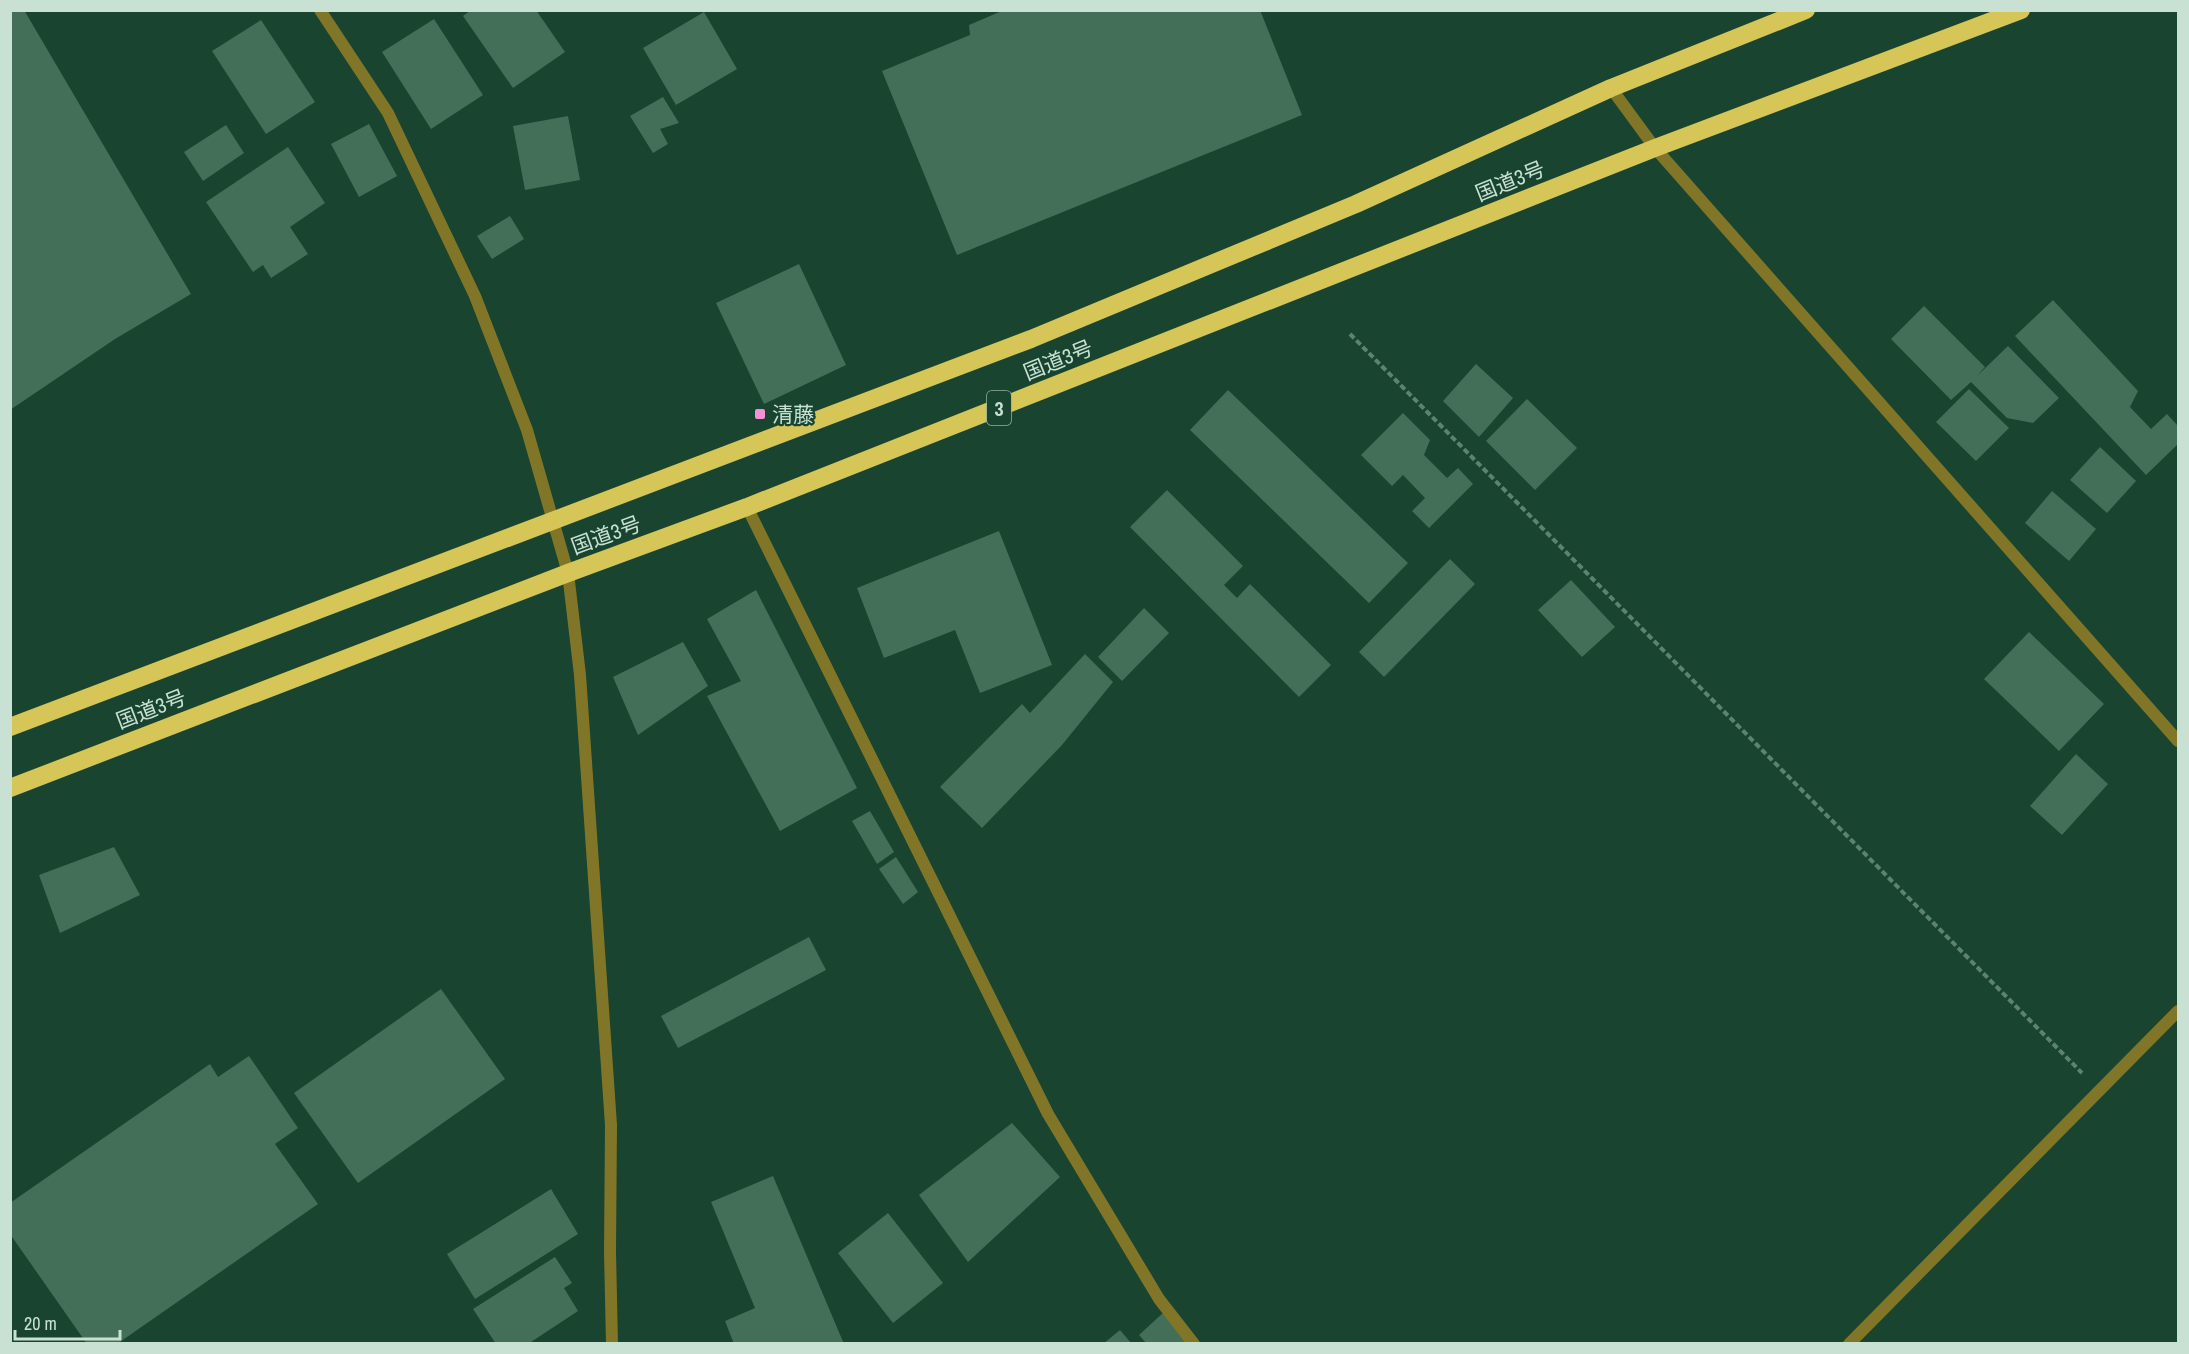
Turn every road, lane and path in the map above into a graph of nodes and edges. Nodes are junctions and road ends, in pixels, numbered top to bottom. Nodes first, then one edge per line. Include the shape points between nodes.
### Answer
1 (320, 10) edge
2 (1806, 10) edge
3 (2021, 10) edge
4 (1611, 88) junction
5 (1654, 148) junction
6 (1350, 334) dead end
7 (747, 507) junction
8 (554, 520) junction
9 (568, 573) junction
10 (10, 727) edge
11 (2178, 741) edge
12 (10, 788) edge
13 (2178, 1011) edge
14 (2099, 1091) junction
15 (612, 1344) edge
16 (1194, 1344) edge
17 (1849, 1344) edge

1 - 8 street via 387,113 475,296 527,430
2 - 4 highway, 国道3号
3 - 5 highway, 国道3号 / 3
4 - 5 street
4 - 8 highway, 国道3号 via 1356,204 1042,334
5 - 7 highway, 国道3号 / 3
5 - 11 street
6 - 14 path
7 - 9 highway, 国道3号 / 3
7 - 16 street via 1048,1114 1159,1299
8 - 9 street
8 - 10 highway, 国道3号
9 - 12 highway, 国道3号 / 3
9 - 15 street via 580,675 611,1125
13 - 14 street
14 - 17 street

